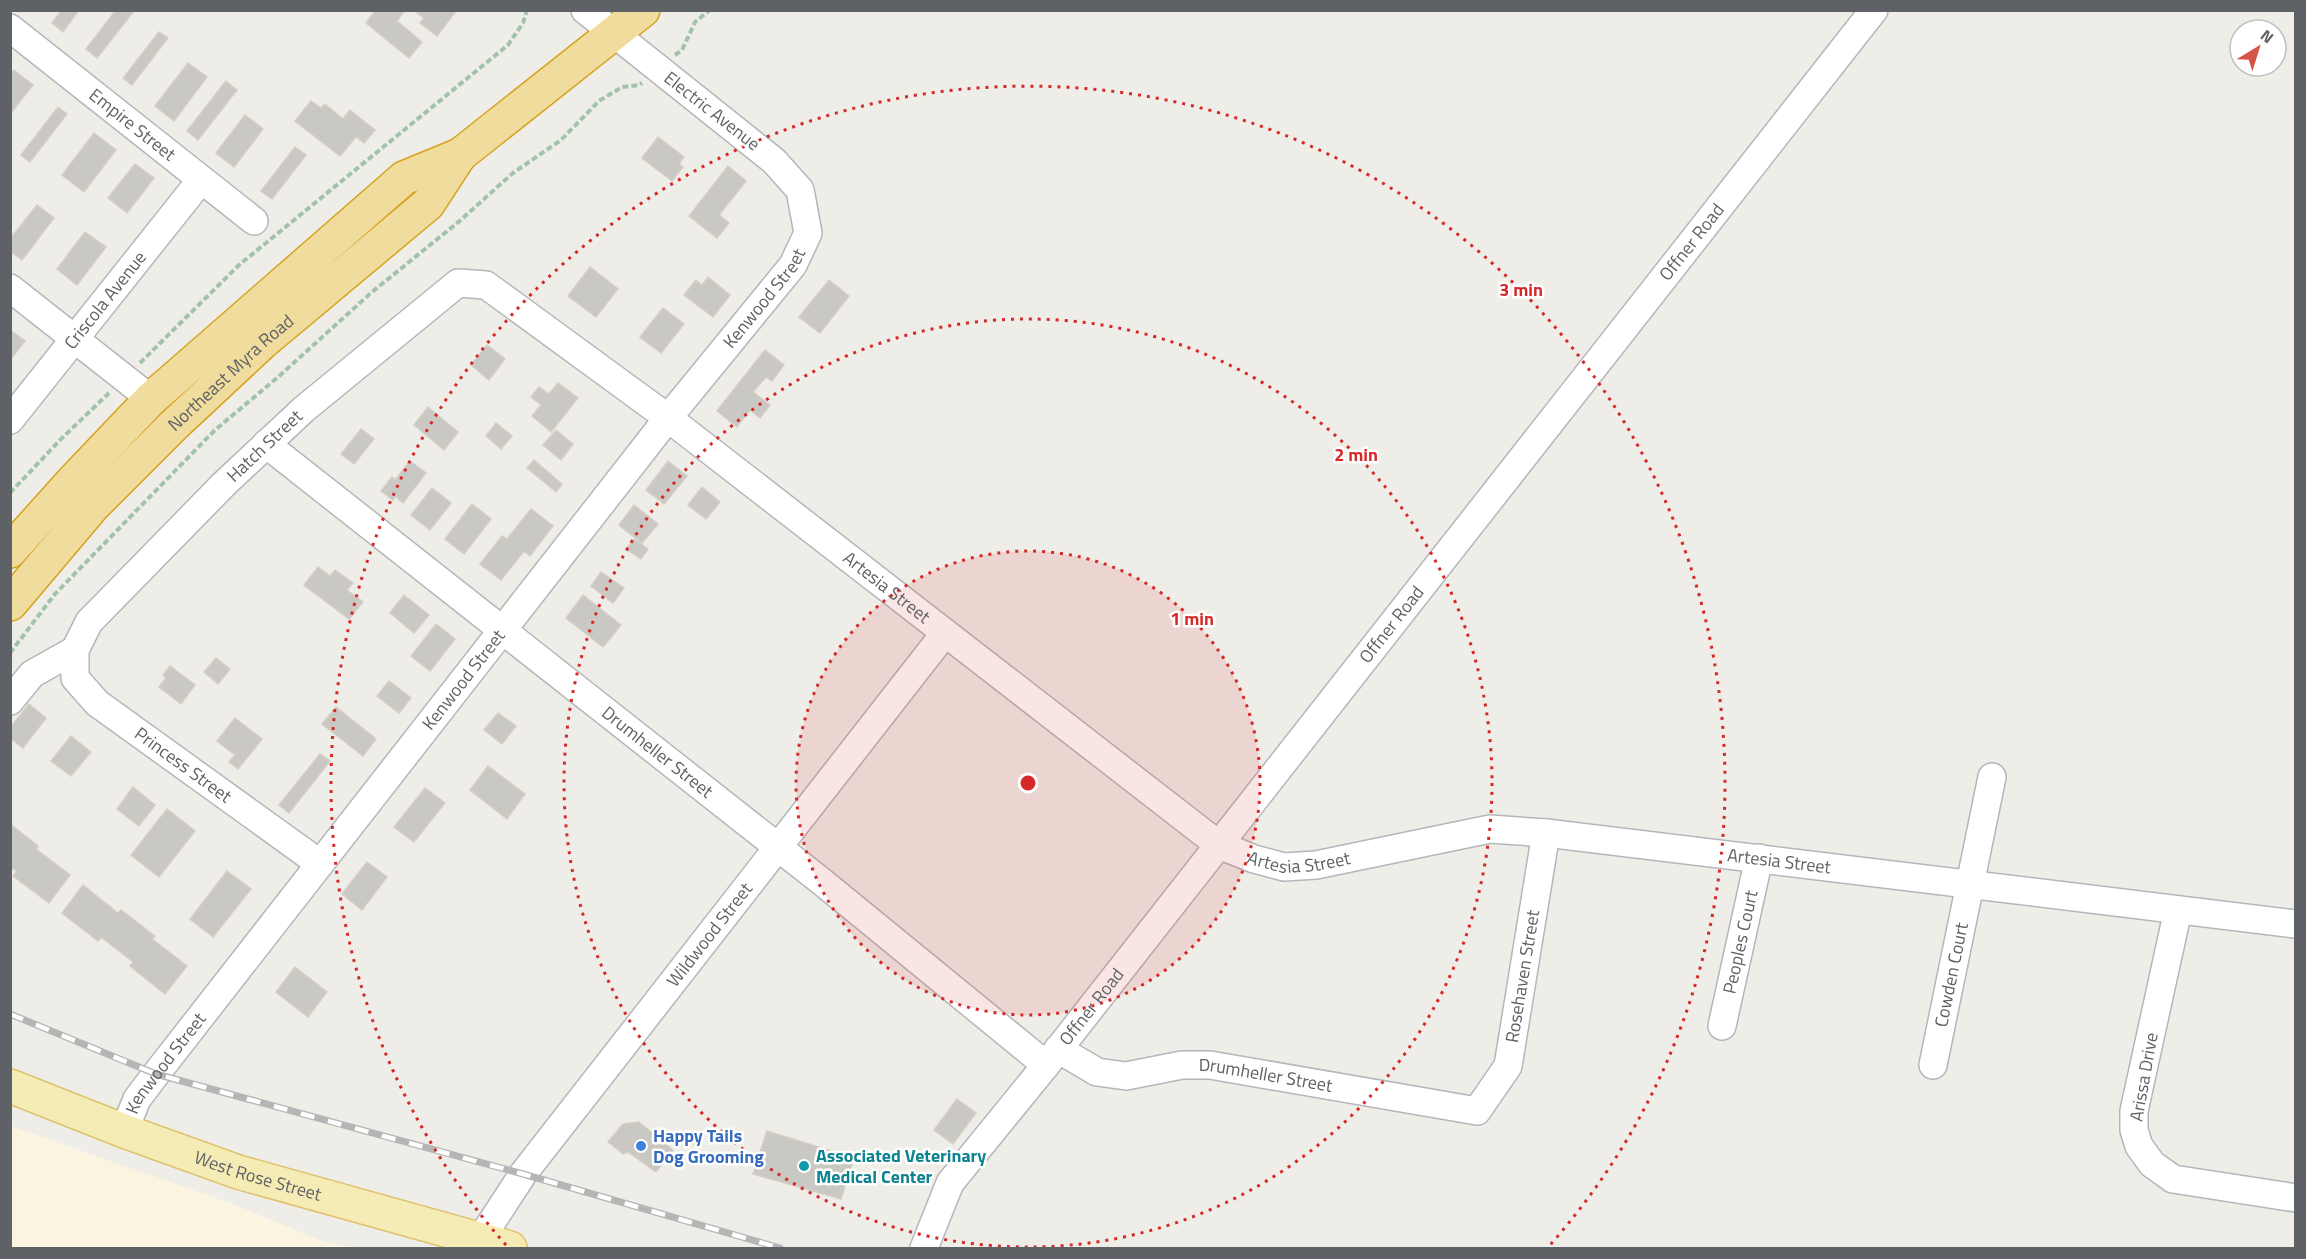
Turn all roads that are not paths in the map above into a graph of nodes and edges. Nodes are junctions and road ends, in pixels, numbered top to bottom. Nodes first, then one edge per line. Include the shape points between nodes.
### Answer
1 (585, 10) edge
2 (643, 10) edge
3 (1874, 10) edge
4 (10, 28) edge
5 (615, 33) junction
6 (460, 155) junction
7 (201, 180) junction
8 (254, 221) dead end
9 (808, 233) joint
10 (486, 285) joint
11 (10, 288) edge
12 (74, 339) junction
13 (151, 399) junction
14 (668, 418) junction
15 (10, 420) edge
16 (266, 444) junction
17 (10, 551) edge
18 (10, 604) edge
19 (502, 630) junction
20 (945, 633) junction
21 (75, 650) junction
22 (10, 701) edge
23 (1992, 777) dead end
24 (1546, 833) junction
25 (1219, 845) junction
26 (778, 847) junction
27 (1759, 858) junction
28 (319, 863) junction
29 (1969, 884) junction
30 (2178, 910) junction
31 (2295, 924) edge
32 (1722, 1026) dead end
33 (1052, 1057) junction
34 (1933, 1065) dead end
35 (10, 1086) edge
36 (1477, 1111) joint
37 (124, 1131) junction
38 (2295, 1198) edge
39 (495, 1244) edge
40 (924, 1248) edge

1 - 5 street, Electric Avenue
2 - 5 highway, Northeast Myra Road
3 - 25 street, Offner Road
4 - 7 street, Empire Street
5 - 6 highway, Northeast Myra Road
5 - 9 street, Electric Avenue via 774,161 800,190
6 - 13 highway, Northeast Myra Road via 404,178
6 - 18 highway, Northeast Myra Road via 428,204 264,342 174,425 93,506
7 - 8 street, Empire Street
7 - 12 street, Criscola Avenue
9 - 14 street, Kenwood Street via 793,265
10 - 14 street, Artesia Street
10 - 16 street, Hatch Street via 458,283
11 - 12 street
12 - 13 street
12 - 15 street, Criscola Avenue
13 - 17 highway, Northeast Myra Road
14 - 19 street, Kenwood Street
14 - 20 street, Artesia Street
16 - 19 street, Drumheller Street
16 - 21 street, Hatch Street via 89,622
19 - 26 street, Drumheller Street
19 - 28 street, Kenwood Street
20 - 25 street, Artesia Street
20 - 26 street, Wildwood Street
21 - 22 street via 32,674
21 - 28 street, Princess Street via 75,678 97,703
23 - 29 street, Cowden Court
24 - 25 street, Artesia Street via 1490,829 1316,865 1284,867
24 - 27 street, Artesia Street
24 - 36 street, Rosehaven Street via 1508,1066
25 - 33 street, Offner Road
26 - 33 street, Drumheller Street
26 - 39 street, Wildwood Street via 523,1174
27 - 29 street, Artesia Street
27 - 32 street, Peoples Court
28 - 37 street, Kenwood Street via 137,1099
29 - 30 street, Artesia Street
29 - 34 street, Cowden Court
30 - 31 street, Artesia Street
30 - 38 street, Arissa Drive via 2134,1111 2139,1146 2152,1164 2172,1179
33 - 36 street, Drumheller Street via 1097,1072 1126,1076 1182,1065 1210,1065
33 - 40 street, Offner Road via 950,1183
35 - 37 main road, West Rose Street
37 - 39 main road, West Rose Street via 238,1172

